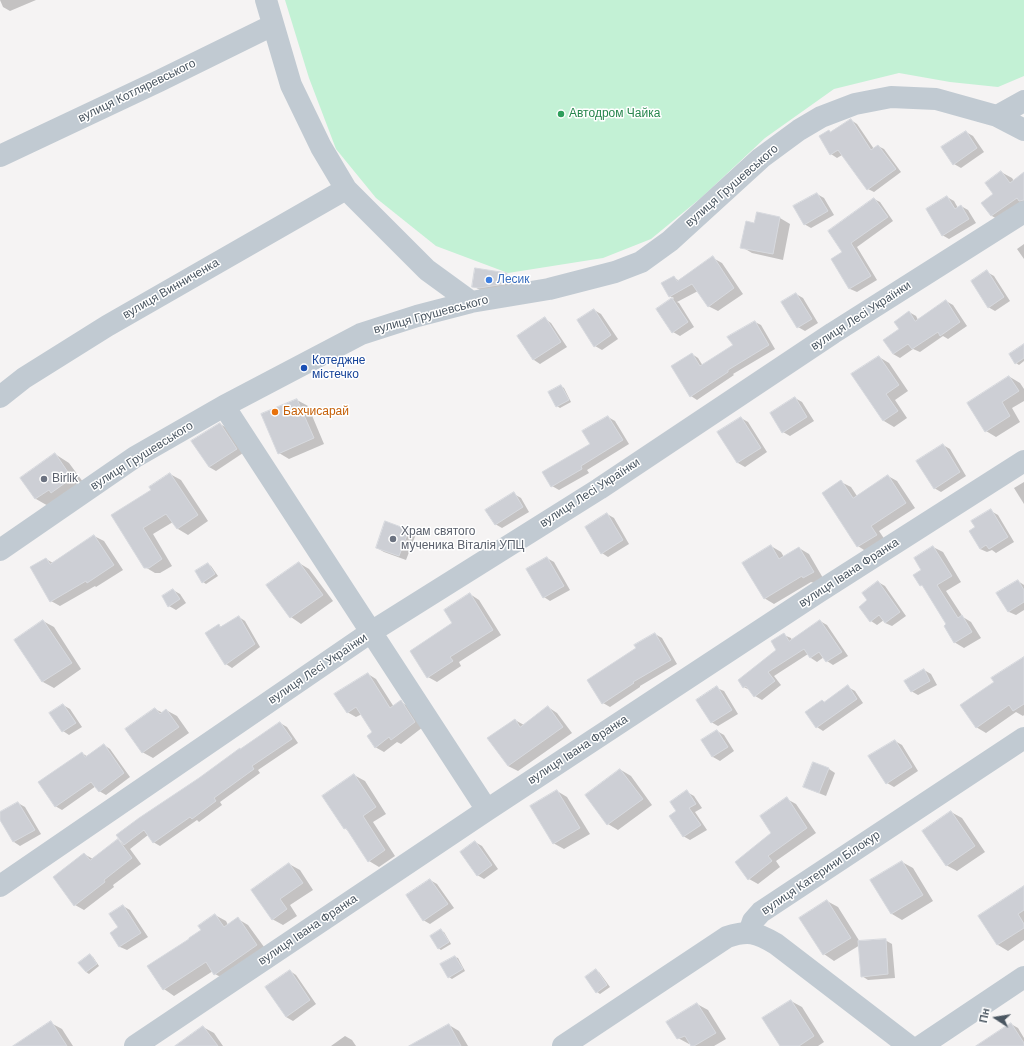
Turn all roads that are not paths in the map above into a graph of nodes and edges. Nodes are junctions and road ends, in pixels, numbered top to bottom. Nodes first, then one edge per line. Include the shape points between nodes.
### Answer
1 (266, 0) edge
2 (273, 25) junction
3 (1024, 101) edge
4 (997, 116) junction
5 (1024, 130) edge
6 (0, 156) edge
7 (346, 189) junction
8 (1024, 212) edge
9 (471, 302) junction
10 (0, 396) edge
11 (224, 406) junction
12 (1024, 461) edge
13 (0, 550) edge
14 (371, 632) junction
15 (1024, 738) edge
16 (487, 810) junction
17 (0, 886) edge
18 (749, 933) junction
19 (1024, 977) edge
20 (135, 1046) edge
21 (563, 1046) edge
22 (909, 1046) edge
23 (921, 1046) edge

1 - 2 street
2 - 6 street, вулиця Котляревського
2 - 7 street via 291,85 321,147
3 - 4 street
4 - 5 street, вулиця Грушевського
4 - 9 street, вулиця Грушевського via 936,99 891,97 855,104 821,117 799,130 761,158 670,241 640,262 615,272 549,289
7 - 9 street via 427,270
7 - 10 street, вулиця Винниченка via 106,326
8 - 14 street, вулиця Лесі Українки via 833,333 599,489
9 - 11 street, вулиця Грушевського via 360,334
11 - 13 street, вулиця Грушевського via 135,457
11 - 14 street
12 - 16 street, вулиця Івана Франка via 817,593
14 - 16 street
14 - 17 street, вулиця Лесі Українки
15 - 18 street, вулиця Катерини Білокур via 761,912 753,921
16 - 20 street, вулиця Івана Франка
18 - 21 street via 727,938
18 - 22 street via 762,936 776,944
19 - 23 street

